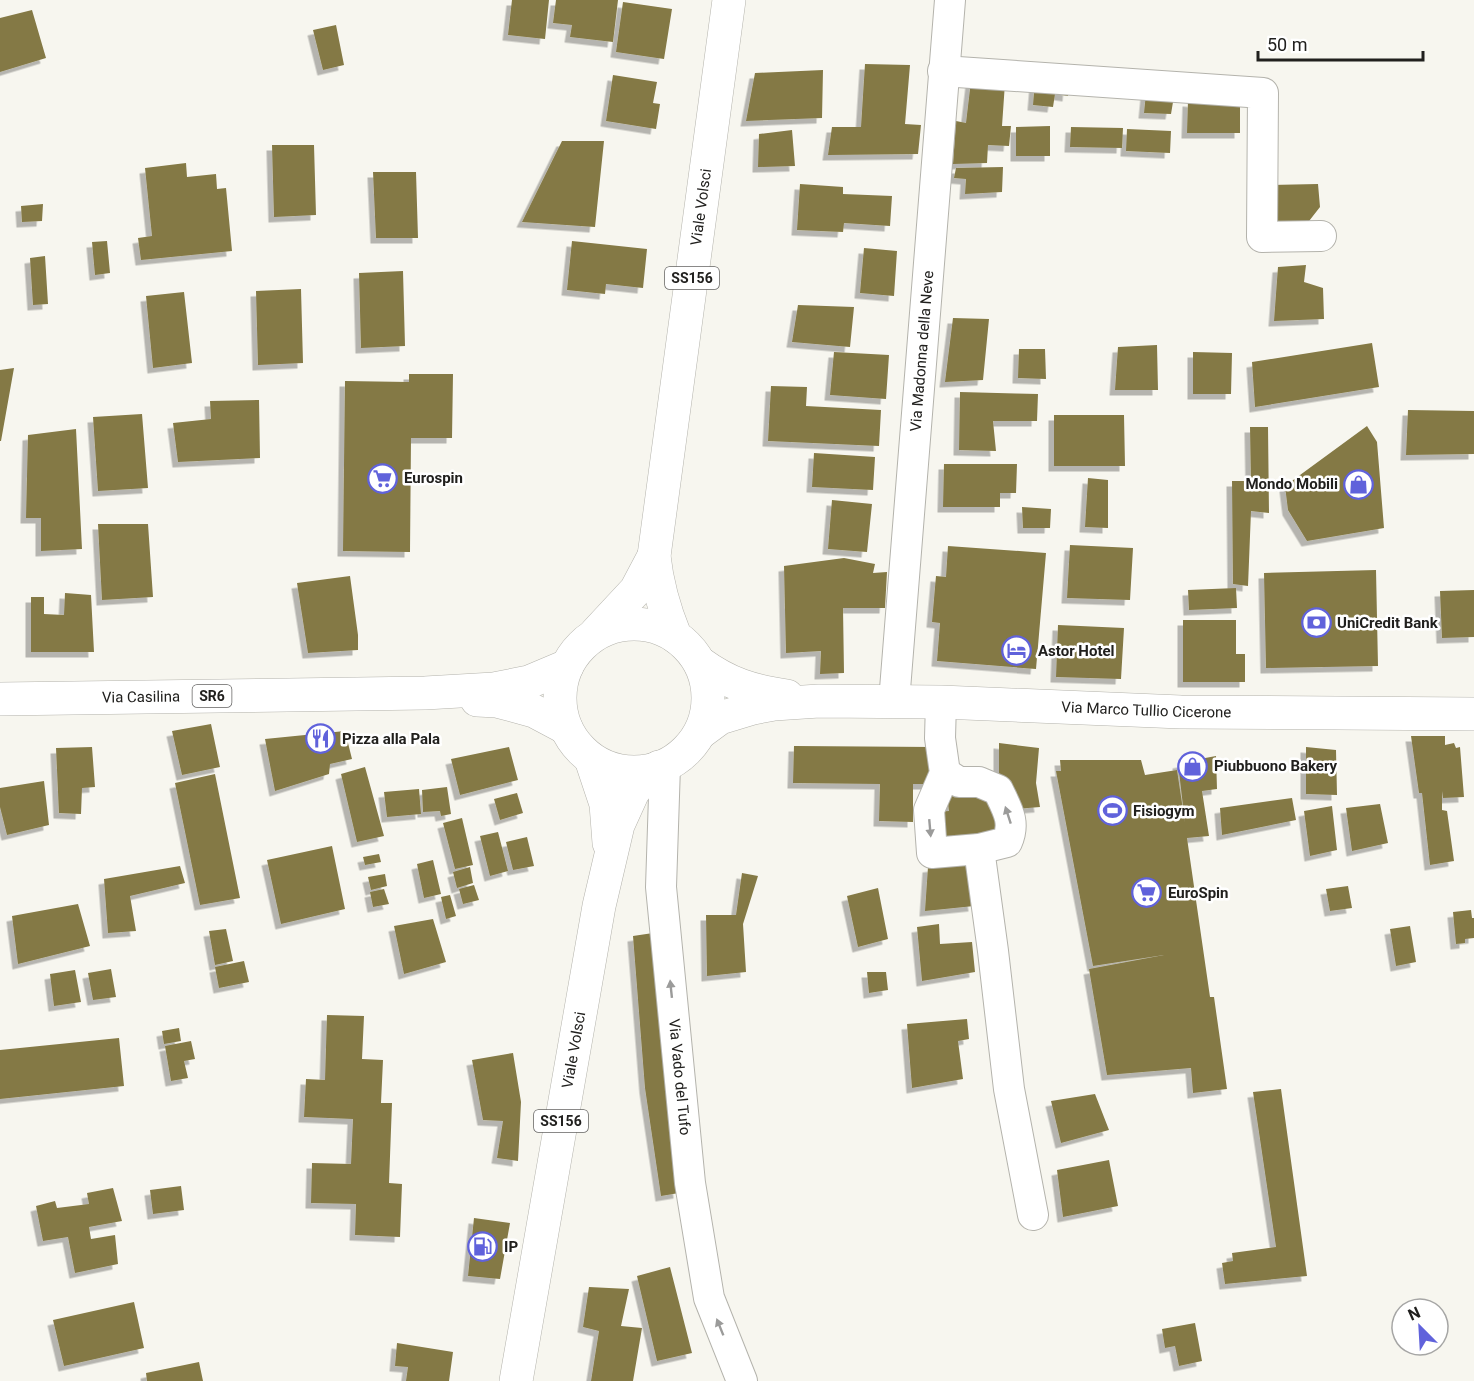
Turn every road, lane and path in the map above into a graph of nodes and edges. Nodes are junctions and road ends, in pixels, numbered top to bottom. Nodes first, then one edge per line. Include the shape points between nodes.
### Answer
1 (729, 0) edge
2 (950, 0) edge
3 (943, 71) junction
4 (1322, 236) dead end
5 (654, 556) junction
6 (675, 636) junction
7 (590, 638) junction
8 (700, 663) junction
9 (567, 666) junction
10 (425, 693) junction
11 (0, 699) edge
12 (819, 701) junction
13 (894, 702) junction
14 (941, 702) junction
15 (1474, 714) edge
16 (566, 728) junction
17 (701, 732) junction
18 (591, 759) junction
19 (662, 767) junction
20 (945, 773) junction
21 (978, 849) junction
22 (609, 862) junction
23 (1033, 1215) dead end
24 (516, 1381) edge
25 (742, 1381) edge

1 - 5 main road, Viale Volsci / SS156
2 - 3 street, Via Madonna della Neve
3 - 4 street via 1263,93 1262,237
3 - 13 street, Via Madonna della Neve
5 - 6 main road, Viale Volsci / SS156 via 660,596
5 - 7 main road, Viale Volsci / SS156 via 622,608
6 - 7 main road, SS156 via 659,628 632,624 606,629
6 - 8 main road, SS156
7 - 9 main road, SS156
8 - 12 main road, Via Marco Tullio Cicerone via 721,678 753,691
8 - 17 main road, SS156 via 708,686 708,709
9 - 10 main road, Via Casilina / SR6 via 529,682 494,689
9 - 16 main road, SS156 via 560,707
10 - 11 main road, Via Casilina / SR6
10 - 16 main road, Via Casilina / SR6 via 506,703 534,711
12 - 13 main road, Via Marco Tullio Cicerone
12 - 17 main road, Via Marco Tullio Cicerone via 753,708 720,718
13 - 14 main road, Via Marco Tullio Cicerone
14 - 15 main road, Via Marco Tullio Cicerone via 1181,712
14 - 20 street via 940,738
16 - 18 main road, SS156
17 - 19 main road, SS156 via 686,752
18 - 19 main road, SS156 via 614,770 640,772
18 - 22 main road, Viale Volsci / SS156 via 606,804
19 - 22 main road, Viale Volsci / SS156 via 633,792 618,825
25 -> 19 street, Via Vado del Tufo via 709,1298 690,1183 661,887
20 -> 21 street via 929,810 932,853
21 -> 20 street via 1007,842 1013,830 1008,812 998,790 979,782 959,782
21 - 23 street via 1009,1089
22 - 24 main road, Viale Volsci / SS156

